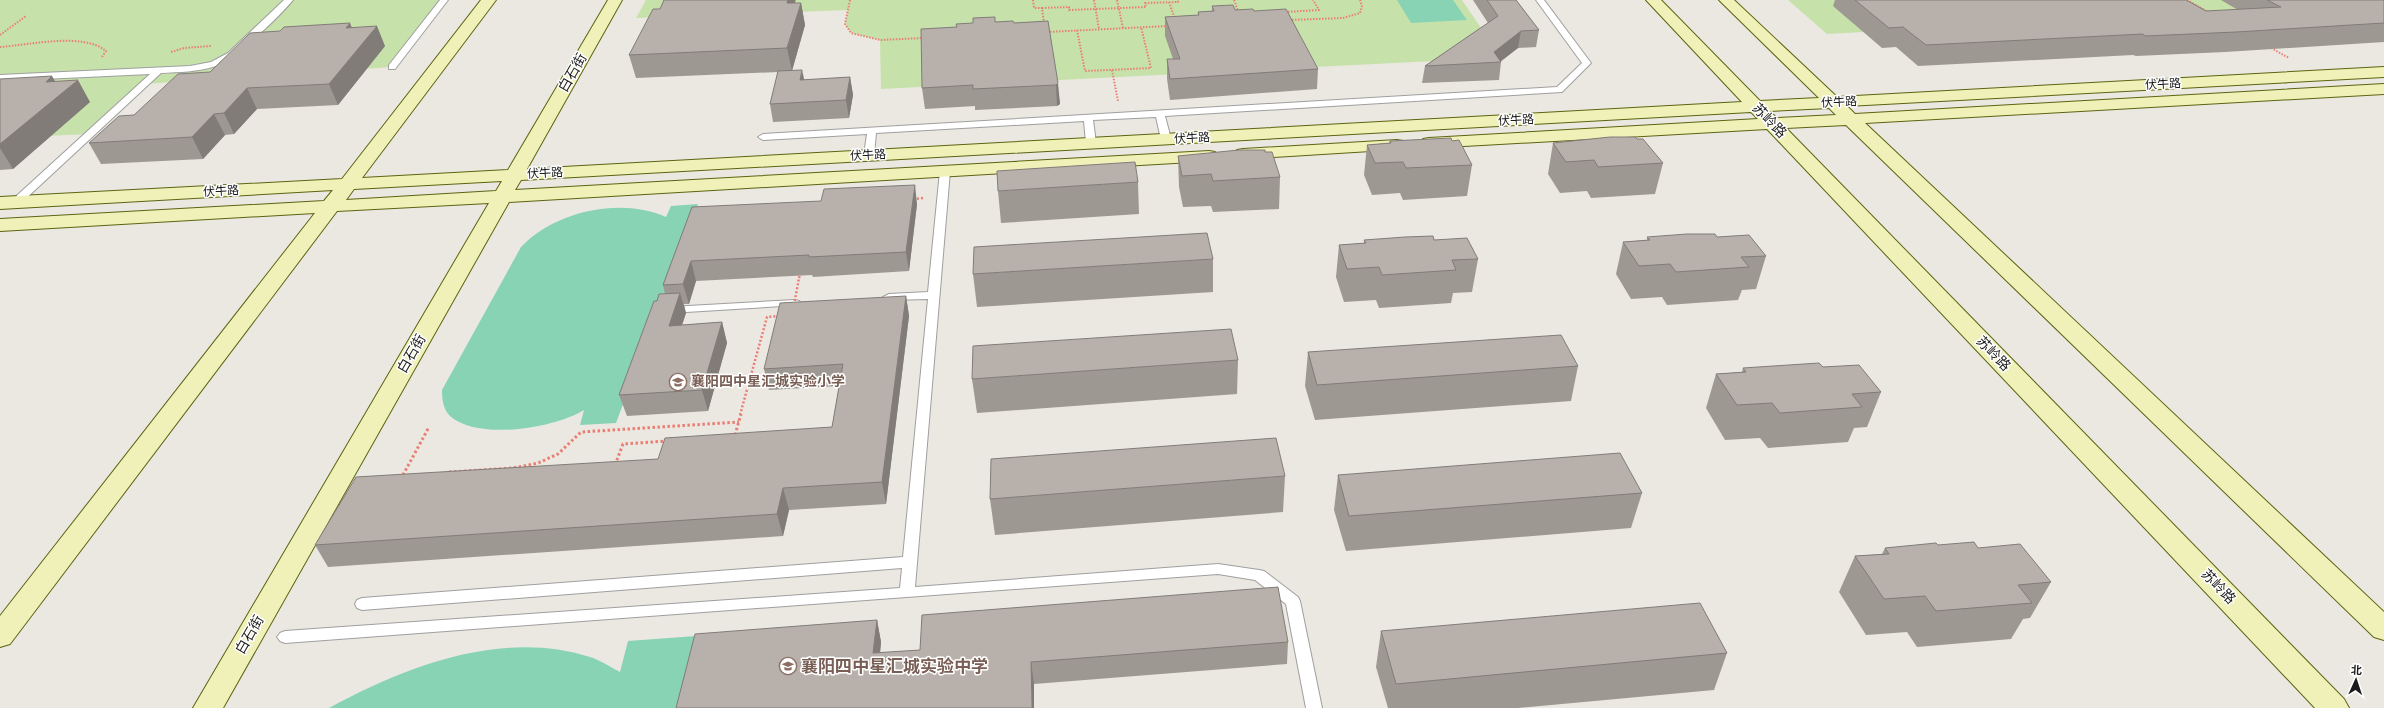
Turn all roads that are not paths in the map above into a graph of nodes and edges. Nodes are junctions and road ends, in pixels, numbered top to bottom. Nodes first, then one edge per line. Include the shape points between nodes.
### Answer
1 (289, 0) edge
2 (444, 0) edge
3 (488, 0) edge
4 (615, 0) edge
5 (1540, 0) edge
6 (1653, 0) edge
7 (1726, 0) edge
8 (392, 67) dead end
9 (158, 71) junction
10 (2384, 72) edge
11 (0, 78) edge
12 (2384, 89) edge
13 (1833, 102) junction
14 (1755, 107) junction
15 (1160, 114) junction
16 (1088, 118) junction
17 (1851, 119) junction
18 (1772, 124) junction
19 (872, 131) junction
20 (763, 137) dead end
21 (1166, 139) junction
22 (1091, 143) junction
23 (869, 156) junction
24 (945, 171) junction
25 (514, 175) junction
26 (349, 184) junction
27 (502, 196) junction
28 (8, 203) edge
29 (331, 206) junction
30 (0, 225) edge
31 (934, 295) junction
32 (879, 298) edge
33 (809, 302) edge
34 (659, 310) edge
35 (910, 562) junction
36 (907, 593) junction
37 (362, 604) dead end
38 (2384, 629) edge
39 (0, 636) edge
40 (285, 637) dead end
41 (208, 708) edge
42 (1314, 708) edge
43 (2334, 708) edge

1 - 9 lane via 231,55 214,64
2 - 8 lane
3 - 26 street
4 - 25 street, 白石街
5 - 15 lane via 1587,63 1559,90
6 - 14 street, 苏岭路
7 - 13 street
9 - 11 lane
9 - 28 lane
10 - 13 street, 伏牛路
12 - 17 street
13 - 14 street, 伏牛路
13 - 17 street
14 - 18 street, 苏岭路
14 - 21 street, 伏牛路
15 - 16 lane
15 - 21 lane
16 - 19 lane
16 - 22 lane
17 - 18 street
17 - 38 street
18 - 24 street
18 - 43 street, 苏岭路
19 - 20 lane
19 - 23 lane
21 - 22 street, 伏牛路
22 - 23 street, 伏牛路
23 - 25 street, 伏牛路
24 - 27 street
24 - 31 lane
25 - 26 street, 伏牛路
25 - 27 street, 白石街
26 - 28 street, 伏牛路
26 - 29 street
27 - 29 street
27 - 41 street, 白石街
29 - 30 street
29 - 39 street
31 - 32 lane
31 - 35 lane
33 - 34 lane
35 - 36 lane
35 - 37 lane
36 - 40 lane
36 - 42 lane via 1218,569 1259,575 1292,601

